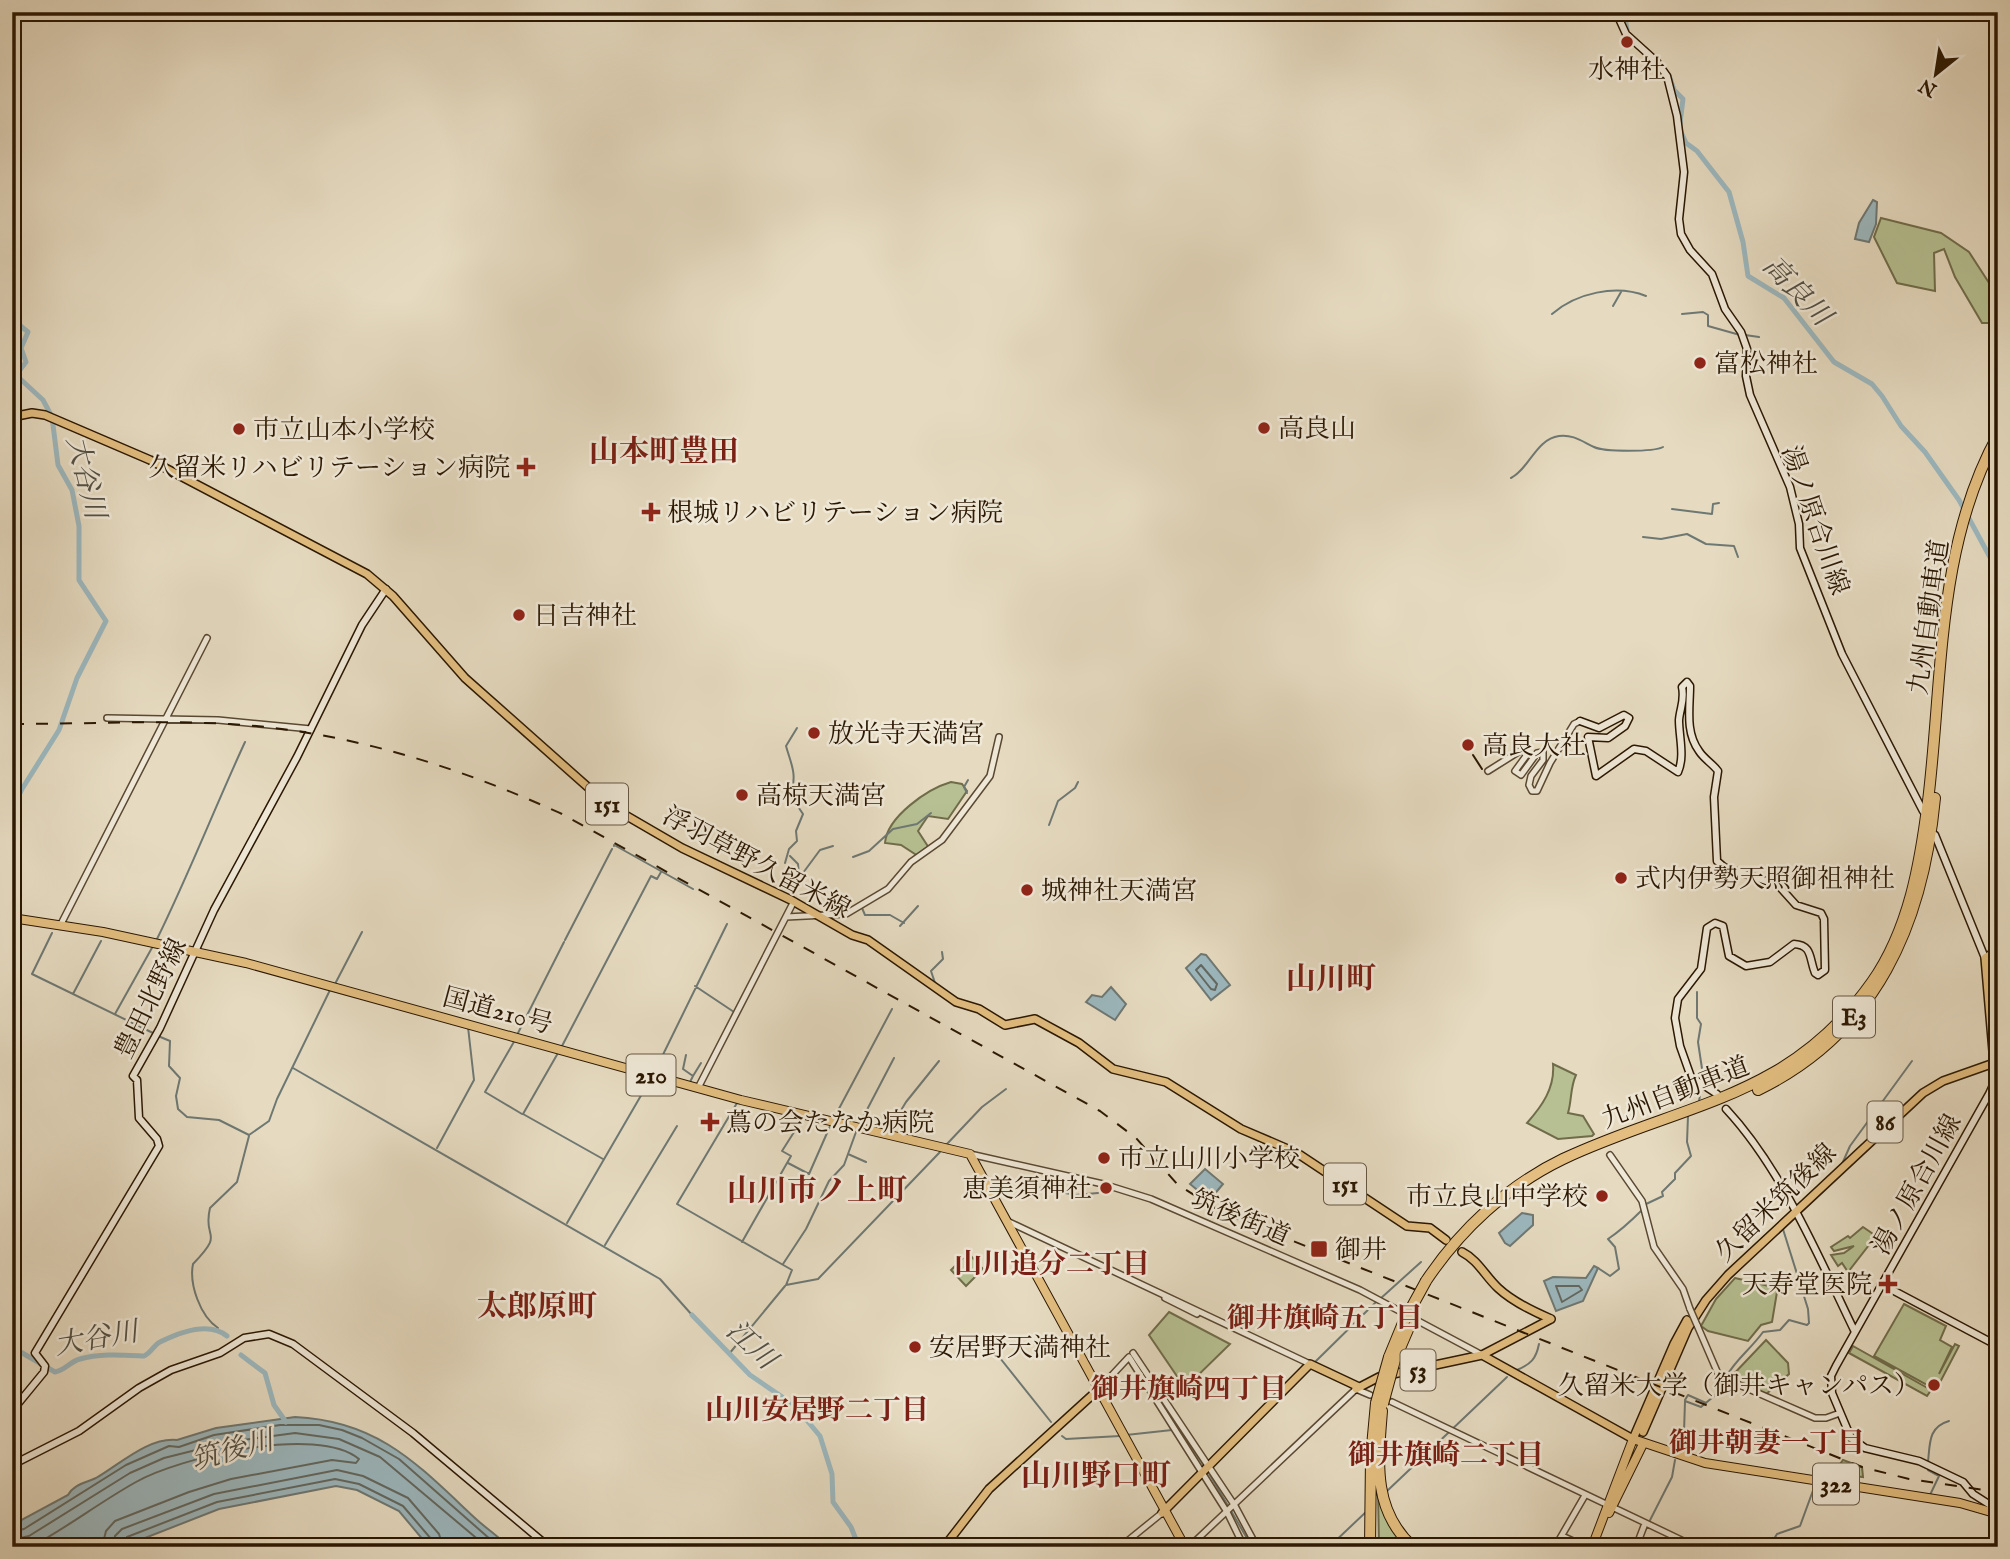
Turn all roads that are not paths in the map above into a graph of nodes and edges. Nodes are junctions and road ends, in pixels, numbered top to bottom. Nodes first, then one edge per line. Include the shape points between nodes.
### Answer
1 (1616, 12) edge
2 (12, 417) edge
3 (1998, 435) edge
4 (1998, 448) edge
5 (1977, 490) junction
6 (386, 589) junction
7 (207, 638) dead end
8 (107, 718) dead end
9 (164, 719) junction
10 (1580, 721) joint
11 (311, 729) junction
12 (999, 737) dead end
13 (1489, 771) dead end
14 (1923, 811) dead end
15 (1935, 835) dead end
16 (794, 901) junction
17 (817, 916) junction
18 (786, 917) junction
19 (12, 918) edge
20 (60, 926) junction
21 (1998, 950) edge
22 (194, 951) junction
23 (1985, 958) junction
24 (1996, 1060) edge
25 (698, 1088) junction
26 (1717, 1094) dead end
27 (1726, 1109) dead end
28 (970, 1154) junction
29 (1610, 1155) dead end
30 (1794, 1211) junction
31 (1007, 1223) junction
32 (1019, 1233) junction
33 (1446, 1240) dead end
34 (1462, 1252) dead end
35 (1881, 1284) junction
36 (1702, 1306) junction
37 (1688, 1320) junction
38 (1854, 1332) junction
39 (1998, 1346) edge
40 (1133, 1353) dead end
41 (1482, 1355) junction
42 (1309, 1365) junction
43 (1358, 1388) junction
44 (1098, 1391) junction
45 (1381, 1402) junction
46 (12, 1410) edge
47 (1840, 1413) junction
48 (1633, 1439) junction
49 (1643, 1444) junction
50 (1634, 1452) dead end
51 (1507, 1458) junction
52 (13, 1465) edge
53 (1204, 1469) junction
54 (1584, 1497) junction
55 (1235, 1506) junction
56 (1610, 1507) junction
57 (1163, 1511) junction
58 (1998, 1512) edge
59 (1227, 1513) junction
60 (1646, 1525) junction
61 (1562, 1536) junction
62 (549, 1547) edge
63 (946, 1547) edge
64 (1120, 1547) edge
65 (1185, 1547) edge
66 (1244, 1547) edge
67 (1257, 1547) edge
68 (1370, 1547) edge
69 (1377, 1547) edge
70 (1413, 1547) edge
71 (1555, 1547) edge
72 (1586, 1547) edge
73 (1594, 1547) edge
74 (1636, 1547) edge
75 (1689, 1547) edge
76 (1696, 1547) edge

1 - 14 main road, 湯ノ原合川線 via 1626,34 1667,76 1685,177 1681,234 1712,274 1741,332 1747,349 1750,395 1790,487 1800,548 1842,654
2 - 6 main road, 浮羽草野久留米線 / 151 via 45,415 150,460 358,569
3 - 5 highway, 九州自動車道 / E3
4 - 5 highway, 九州自動車道 / E3
5 - 45 highway, 九州自動車道 / E3, bridge via 1965,526 1951,619 1924,869 1906,933 1864,1006 1825,1047 1762,1089 1585,1156 1529,1186 1476,1228 1429,1282 1406,1324
6 - 11 main road, 豊田北野線 via 362,625
6 - 16 main road, 浮羽草野久留米線 / 151 via 465,678 608,805 682,848
7 - 9 street
8 - 9 street
9 - 11 street
9 - 20 street
10 - 13 street via 1550,763 1538,791 1529,785 1544,757 1542,752 1521,775 1515,771 1526,756 1523,749
10 - 26 main road via 1599,728 1624,715 1629,718 1608,738 1588,737 1597,776 1634,749 1646,751 1678,772 1682,687 1687,682 1693,738 1718,771 1714,797 1717,861 1778,885 1796,905 1815,909 1824,919 1825,970 1818,975 1804,946 1794,944 1769,962 1746,966 1729,956 1723,926 1715,923 1707,928 1701,969 1678,999 1675,1018 1691,1077
11 - 22 main road, 豊田北野線
12 - 17 street via 990,776 942,840 911,862 888,889 853,912
15 - 23 main road
16 - 17 main road, 浮羽草野久留米線 / 151
16 - 18 street
17 - 18 street
17 - 33 main road, 浮羽草野久留米線 / 151 via 868,940 956,1002 1005,1025 1035,1019 1079,1043 1113,1069 1166,1082 1241,1129 1297,1153 1407,1226 1435,1230
18 - 25 street
19 - 20 highway, 国道210号 / 210
20 - 22 highway, 国道210号 / 210
21 - 23 main road
22 - 25 highway, 国道210号 / 210
22 - 46 main road, 豊田北野線 via 157,1036 133,1076 139,1118 159,1146 37,1350 44,1372
23 - 24 main road
24 - 30 main road, 久留米筑後線 / 86 via 1923,1093
24 - 35 main road, 湯ノ原合川線 via 1989,1094
25 - 28 highway, 国道210号 / 210
27 - 30 main road
28 - 31 highway
28 - 41 street, 筑後街道 via 1151,1199 1380,1299
29 - 47 street, bridge via 1642,1201 1654,1247 1683,1289 1725,1379 1815,1418
30 - 36 main road, 久留米筑後線 / 86
30 - 37 main road, 久留米筑後線 / 86 via 1714,1283
30 - 38 main road
31 - 32 highway
31 - 42 street
31 - 44 highway
32 - 42 street
32 - 44 highway
34 - 41 main road via 1497,1287 1551,1320
35 - 38 main road, 湯ノ原合川線
35 - 39 main road
36 - 37 main road, 久留米筑後線 / 86 via 1642,1431
36 - 49 main road, 86
37 - 48 main road, 86
38 - 47 main road via 1831,1376
40 - 53 street
41 - 43 main road, 53 via 1379,1377
41 - 48 main road
42 - 43 main road
42 - 53 main road
43 - 45 street
43 - 55 street
44 - 53 street via 1129,1357
44 - 57 highway
44 - 63 main road via 996,1488
45 - 51 street
45 - 68 highway, 九州自動車道 / E3
45 - 69 highway, 九州自動車道 / E3
45 - 70 highway via 1381,1499 1390,1520
47 - 58 main road via 1850,1438 1861,1447 1919,1461 1963,1482
48 - 49 highway, 322
48 - 56 highway
49 - 56 highway via 1619,1498
49 - 58 highway, 322 via 1705,1463
50 - 56 main road
51 - 54 street
51 - 56 street
52 - 62 main road via 79,1432 171,1370 220,1353 244,1338 269,1334 293,1343 422,1440
53 - 55 street
53 - 57 main road
53 - 59 street
54 - 56 street
54 - 61 street
55 - 59 street
55 - 67 street
56 - 60 street
56 - 73 highway
57 - 64 street
57 - 65 highway
59 - 65 street
59 - 66 street
60 - 74 street
60 - 75 street
60 - 76 street
61 - 71 street
61 - 72 street

